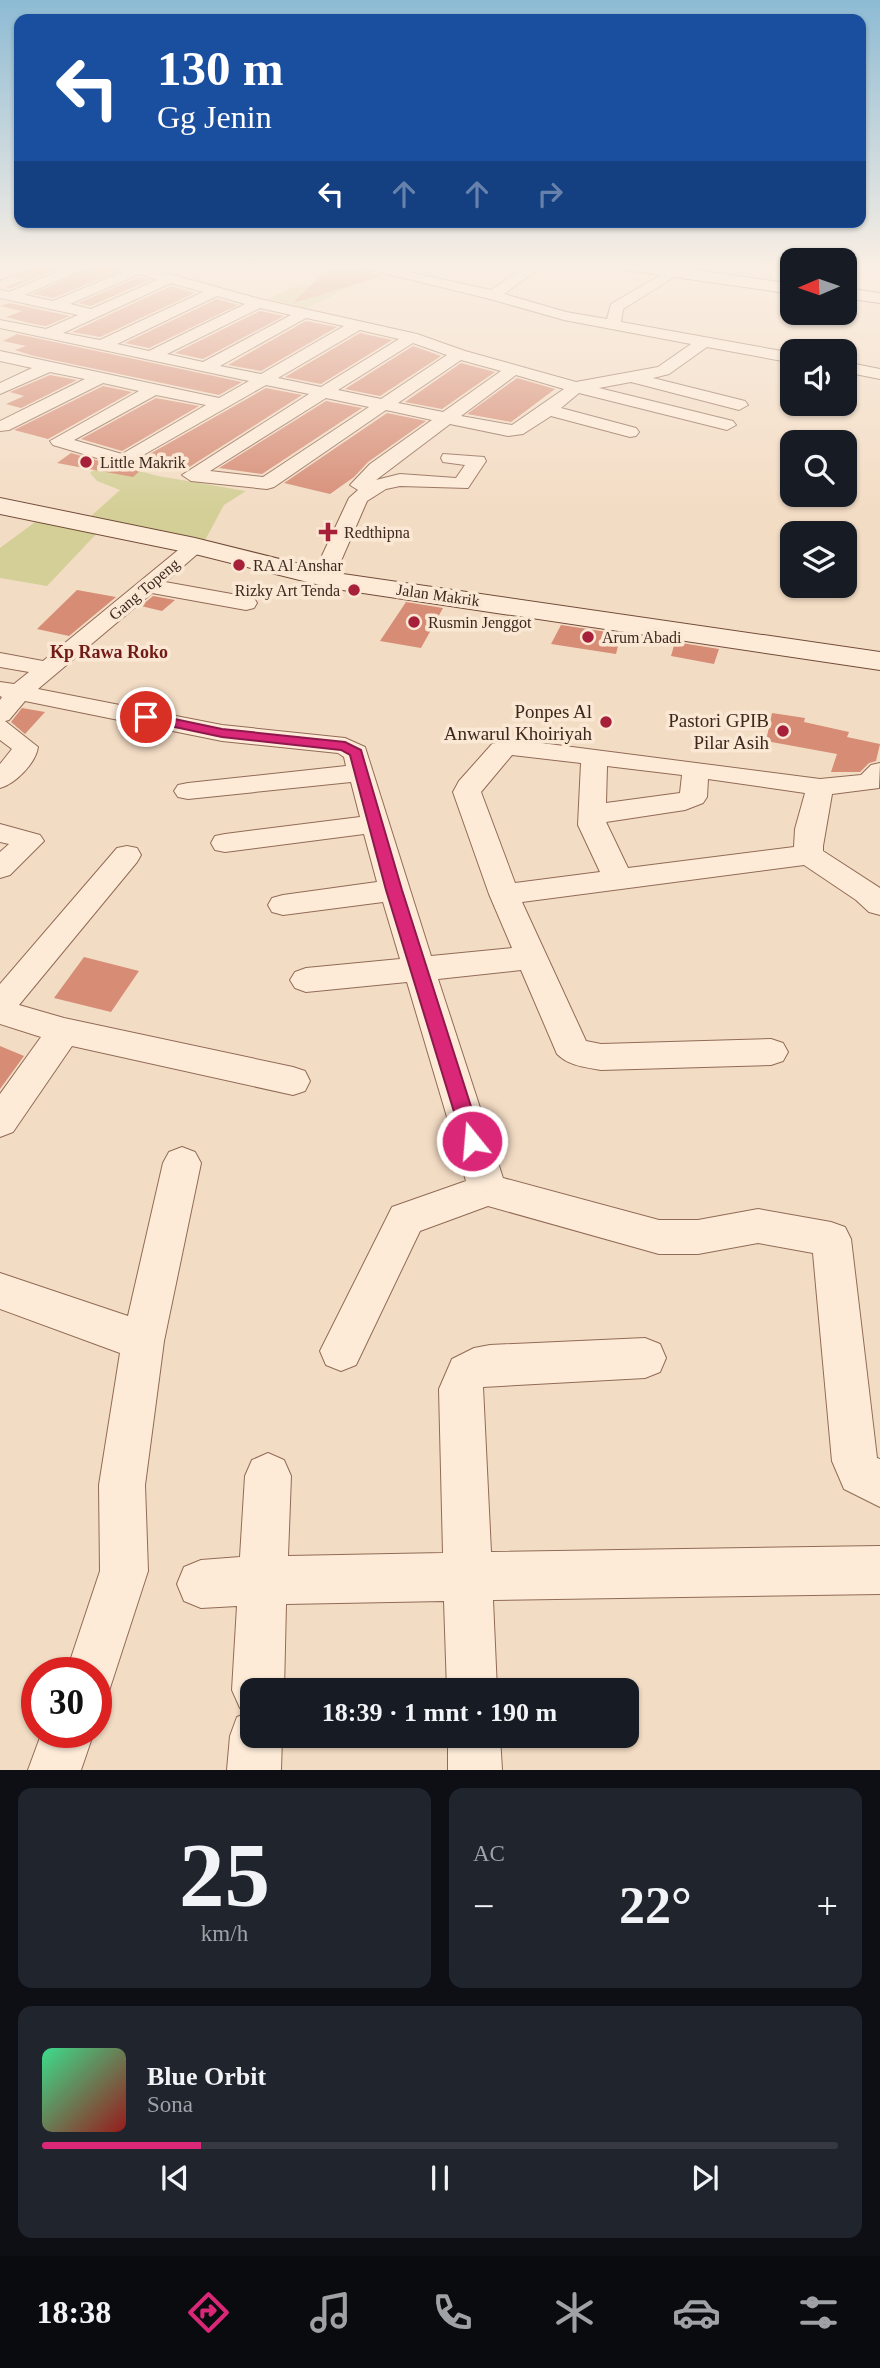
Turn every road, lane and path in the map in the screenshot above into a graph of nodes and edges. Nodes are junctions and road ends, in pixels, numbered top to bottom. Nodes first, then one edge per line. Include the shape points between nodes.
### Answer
1 (17, 348) edge
2 (114, 348) edge
3 (168, 348) edge
4 (242, 348) edge
5 (319, 348) edge
6 (395, 348) edge
7 (441, 348) edge
8 (696, 348) edge
9 (735, 348) edge
10 (459, 354) junction
11 (0, 355) edge
12 (151, 356) junction
13 (780, 356) edge
14 (49, 366) junction
15 (206, 367) junction
16 (516, 368) junction
17 (857, 369) edge
18 (880, 374) edge
19 (628, 376) junction
20 (100, 378) junction
21 (264, 379) junction
22 (576, 387) junction
23 (154, 388) junction
24 (0, 389) edge
25 (322, 392) junction
26 (219, 403) junction
27 (381, 404) junction
28 (738, 405) dead end
29 (548, 410) junction
30 (447, 419) junction
31 (727, 425) dead end
32 (3, 426) dead end
33 (480, 426) junction
34 (630, 432) dead end
35 (360, 485) dead end
36 (0, 506) edge
37 (195, 546) junction
38 (323, 577) junction
39 (148, 586) junction
40 (246, 603) dead end
41 (0, 660) edge
42 (880, 661) edge
43 (50, 669) junction
44 (10, 690) edge
45 (0, 715) edge
46 (0, 728) edge
47 (594, 757) junction
48 (353, 759) junction
49 (696, 769) junction
50 (880, 771) edge
51 (0, 780) edge
52 (820, 787) junction
53 (188, 791) dead end
54 (592, 818) junction
55 (375, 824) junction
56 (0, 833) edge
57 (225, 843) dead end
58 (127, 855) dead end
59 (809, 855) junction
60 (0, 868) edge
61 (843, 877) junction
62 (880, 880) edge
63 (619, 881) junction
64 (394, 890) junction
65 (504, 894) junction
66 (283, 905) dead end
67 (880, 905) edge
68 (530, 958) junction
69 (418, 968) junction
70 (306, 980) dead end
71 (0, 1006) edge
72 (0, 1012) edge
73 (64, 1031) junction
74 (771, 1052) dead end
75 (293, 1081) dead end
76 (0, 1122) edge
77 (182, 1163) dead end
78 (488, 1190) junction
79 (0, 1291) edge
80 (143, 1341) junction
81 (341, 1350) dead end
82 (645, 1358) dead end
83 (268, 1476) dead end
84 (880, 1484) edge
85 (880, 1570) edge
86 (468, 1577) junction
87 (264, 1580) junction
88 (201, 1584) dead end
89 (96, 1657) edge
90 (259, 1678) edge
91 (472, 1678) edge
92 (62, 1748) edge
93 (255, 1748) edge
94 (474, 1748) edge
95 (54, 1769) edge
96 (254, 1769) edge
97 (475, 1769) edge

1 - 11 street
2 - 12 street
3 - 12 street
4 - 15 street
5 - 21 street
6 - 25 street
7 - 10 street
8 - 19 street via 663,371
9 - 13 street
10 - 16 street
10 - 27 street
11 - 14 street
12 - 15 street
14 - 20 street
14 - 24 street
15 - 21 street
16 - 22 street
16 - 30 street
17 - 18 street
19 - 22 street
19 - 28 street
20 - 23 street
20 - 32 street
21 - 25 street
21 - 26 street
22 - 29 street
22 - 31 street
23 - 26 street
23 - 26 street via 60,442 124,460
25 - 27 street
25 - 27 street via 191,475 267,483
27 - 30 street
29 - 33 street via 517,430
29 - 34 street
30 - 33 street
30 - 35 street
33 - 38 street via 450,458 477,461 461,484 400,480 379,485 359,498
36 - 37 street, Jalan Makrik
37 - 38 street, Jalan Makrik
37 - 39 street, Gang Topeng
38 - 42 street, Jalan Makrik
39 - 40 street
39 - 43 street, Gang Topeng
41 - 43 street
43 - 44 street, Gang Topeng
44 - 45 street, Gang Topeng
44 - 48 street
46 - 51 street via 25,747 24,755
47 - 49 street
47 - 54 street
47 - 65 street via 510,747 501,750 469,787 467,796
48 - 53 street
48 - 55 street
49 - 52 street
49 - 54 street via 693,797 685,801
50 - 52 street via 869,782
52 - 59 street via 808,831
54 - 63 street
55 - 57 street
55 - 64 street
56 - 60 street via 30,841
58 - 71 street
59 - 61 street
59 - 63 street
61 - 62 street
61 - 67 street
63 - 65 street
64 - 66 street
64 - 69 street
65 - 68 street
68 - 69 street
68 - 74 street via 576,1052 601,1057
69 - 70 street
69 - 78 street
72 - 73 street
73 - 75 street
73 - 76 street
77 - 80 street
78 - 81 street via 406,1219
78 - 84 street via 659,1237 698,1237 758,1226 831,1239 855,1461 860,1473
79 - 80 street
80 - 89 street via 122,1485 124,1571
82 - 86 street via 490,1365 472,1367 464,1376
83 - 87 street
85 - 86 street
86 - 87 street
86 - 91 street
87 - 88 street
87 - 90 street
92 - 95 street
93 - 96 street
94 - 97 street

